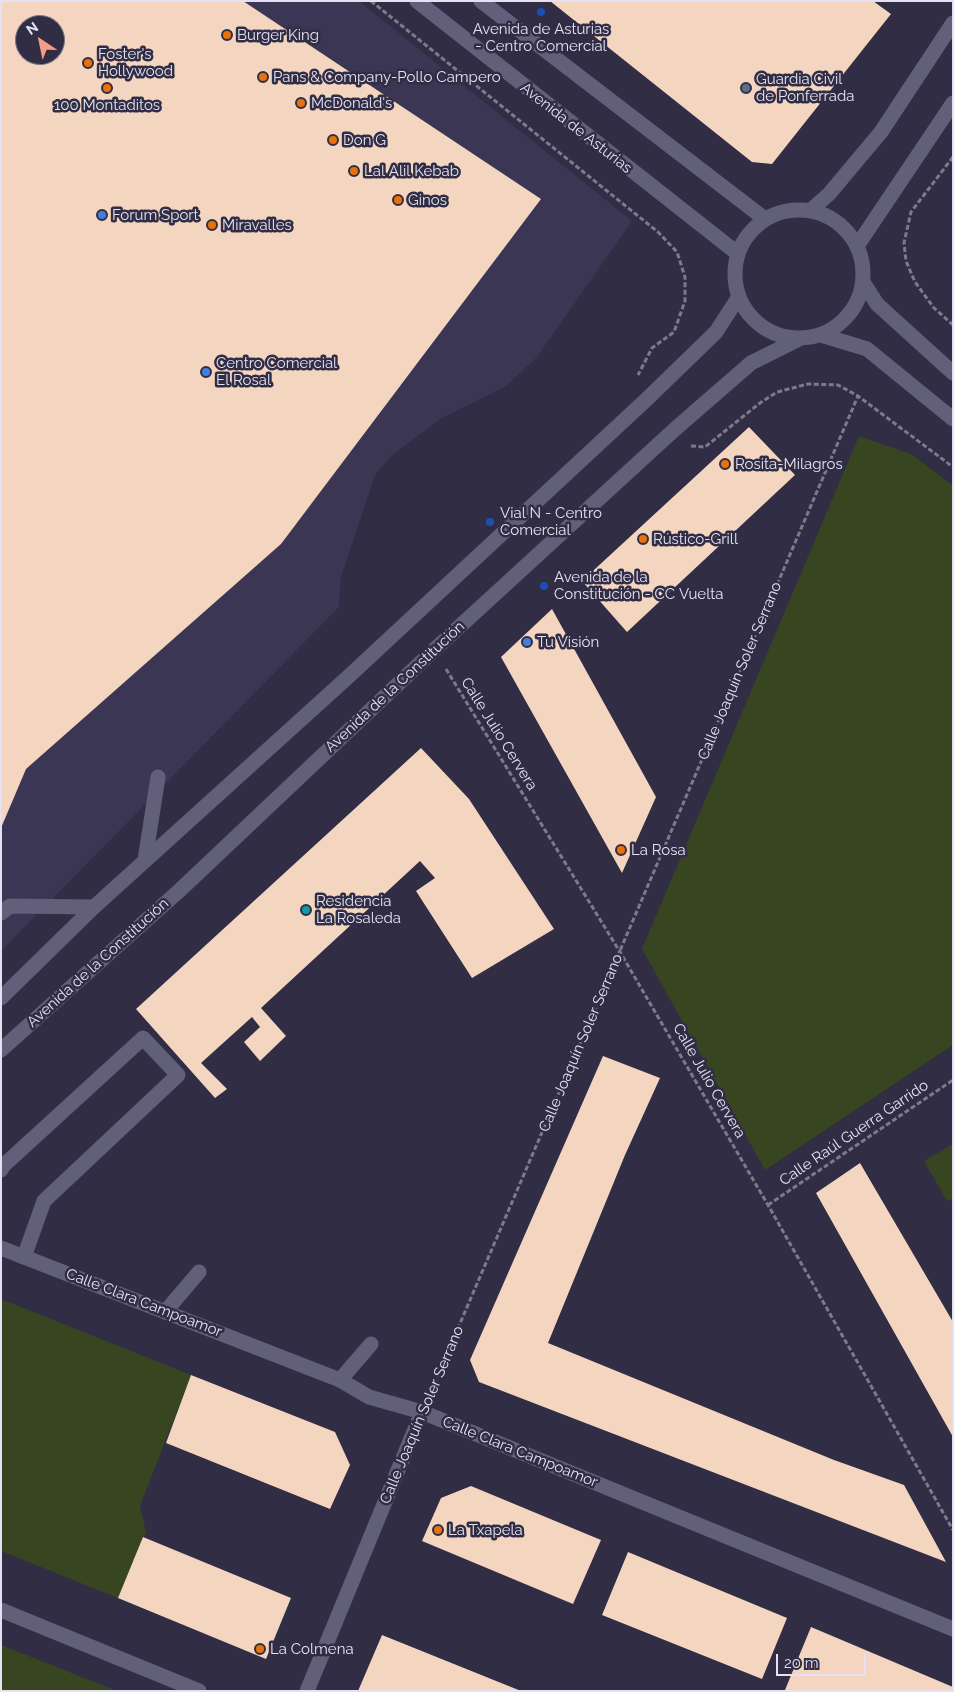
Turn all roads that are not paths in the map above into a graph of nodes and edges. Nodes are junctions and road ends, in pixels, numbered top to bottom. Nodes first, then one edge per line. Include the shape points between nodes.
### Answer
1 (417, 1) edge
2 (480, 1) edge
3 (953, 23) edge
4 (953, 103) edge
5 (811, 210) junction
6 (765, 219) junction
7 (857, 246) junction
8 (737, 254) junction
9 (863, 282) junction
10 (738, 298) junction
11 (821, 335) junction
12 (799, 339) junction
13 (953, 373) edge
14 (953, 419) edge
15 (158, 777) dead end
16 (145, 860) junction
17 (94, 907) junction
18 (1, 913) edge
19 (1, 998) edge
20 (1, 1050) edge
21 (1, 1170) edge
22 (1, 1248) edge
23 (24, 1257) junction
24 (199, 1272) dead end
25 (165, 1312) junction
26 (371, 1344) dead end
27 (340, 1380) junction
28 (422, 1412) junction
29 (1, 1610) edge
30 (953, 1629) edge
31 (199, 1691) edge
32 (307, 1691) edge

1 - 8 street, Avenida de Asturias
2 - 6 street
3 - 5 street via 880,132
4 - 7 street
5 - 6 street via 786,210
5 - 7 street via 830,217
6 - 8 street via 748,234
7 - 9 street
8 - 10 street via 734,276
9 - 11 street via 849,315
9 - 13 street via 877,304
10 - 12 street via 748,315 762,328 779,336
10 - 16 street via 716,332 648,398 348,677
11 - 12 street
11 - 14 street via 867,349
12 - 20 street, Avenida de la Constitución via 751,363 674,430 434,650 180,890
15 - 16 street
16 - 17 street
17 - 18 street via 10,906
17 - 19 street
21 - 23 street via 143,1038 178,1075 44,1201
22 - 23 street, Calle Clara Campoamor
23 - 25 street, Calle Clara Campoamor
24 - 25 street
25 - 27 street, Calle Clara Campoamor
26 - 27 street
27 - 28 street, Calle Clara Campoamor via 369,1396
28 - 30 street, Calle Clara Campoamor
28 - 32 street, Calle Joaquín Soler Serrano
29 - 31 street

